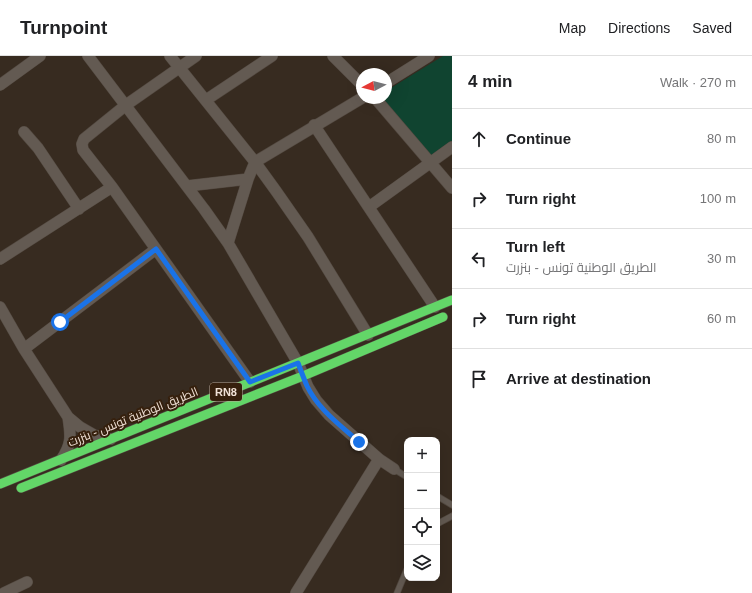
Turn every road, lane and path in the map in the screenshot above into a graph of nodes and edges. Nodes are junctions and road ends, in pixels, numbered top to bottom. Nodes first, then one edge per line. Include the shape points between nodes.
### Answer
1 (40, 56) edge
2 (88, 56) edge
3 (170, 56) edge
4 (196, 56) edge
5 (272, 56) edge
6 (333, 56) edge
7 (429, 56) edge
8 (180, 67) junction
9 (356, 78) edge
10 (392, 79) edge
11 (0, 85) edge
12 (206, 100) junction
13 (356, 101) edge
14 (381, 104) edge
15 (126, 105) junction
16 (314, 125) junction
17 (24, 132) dead end
18 (452, 147) edge
19 (255, 162) junction
20 (431, 164) junction
21 (248, 179) junction
22 (187, 186) junction
23 (112, 187) junction
24 (452, 188) edge
25 (369, 207) junction
26 (79, 209) junction
27 (228, 243) junction
28 (156, 249) junction
29 (0, 259) edge
30 (452, 300) edge
31 (0, 307) edge
32 (435, 307) junction
33 (452, 313) edge
34 (368, 335) junction
35 (24, 349) junction
36 (298, 363) junction
37 (303, 376) junction
38 (250, 382) junction
39 (68, 417) junction
40 (112, 439) junction
41 (379, 459) junction
42 (61, 460) junction
43 (394, 469) joint
44 (404, 476) edge
45 (0, 484) edge
46 (13, 491) dead end
47 (440, 498) edge
48 (452, 505) edge
49 (452, 516) edge
50 (440, 522) edge
51 (404, 576) edge
52 (28, 582) dead end
53 (9, 592) edge
54 (296, 593) edge
55 (397, 593) edge

1 - 11 street
2 - 15 street
3 - 8 street
4 - 8 street
5 - 12 street
6 - 9 street
7 - 10 street
8 - 12 street
8 - 15 street
12 - 19 street
13 - 16 street
14 - 20 street
15 - 22 street
15 - 23 street via 84,139 82,144 83,150
16 - 19 street
16 - 25 street
17 - 26 street
18 - 20 street
19 - 21 street
19 - 34 street via 308,238
20 - 24 street
20 - 25 street
21 - 22 street
21 - 27 street
22 - 27 street
23 - 26 street
23 - 28 street
25 - 32 street
26 - 29 street
27 - 36 street
28 - 35 street
28 - 38 street
30 - 32 main road, الطريق الوطنية تونس - بنزرت / RN8
31 - 35 street
32 - 34 main road, الطريق الوطنية تونس - بنزرت / RN8
33 - 37 main road, الطريق الوطنية تونس - بنزرت / RN8
34 - 36 main road, الطريق الوطنية تونس - بنزرت / RN8
35 - 39 street
36 - 37 street
36 - 38 main road, الطريق الوطنية تونس - بنزرت / RN8
37 - 41 street via 316,400 329,415
37 - 46 main road, الطريق الوطنية تونس - بنزرت / RN8
38 - 40 main road, الطريق الوطنية تونس - بنزرت / RN8
39 - 40 street via 94,435
39 - 42 street via 69,448
40 - 42 main road, الطريق الوطنية تونس - بنزرت / RN8
41 - 43 street
41 - 54 street
42 - 45 main road, الطريق الوطنية تونس - بنزرت / RN8
43 - 44 lane
47 - 48 lane
49 - 50 lane
51 - 55 lane
52 - 53 street

